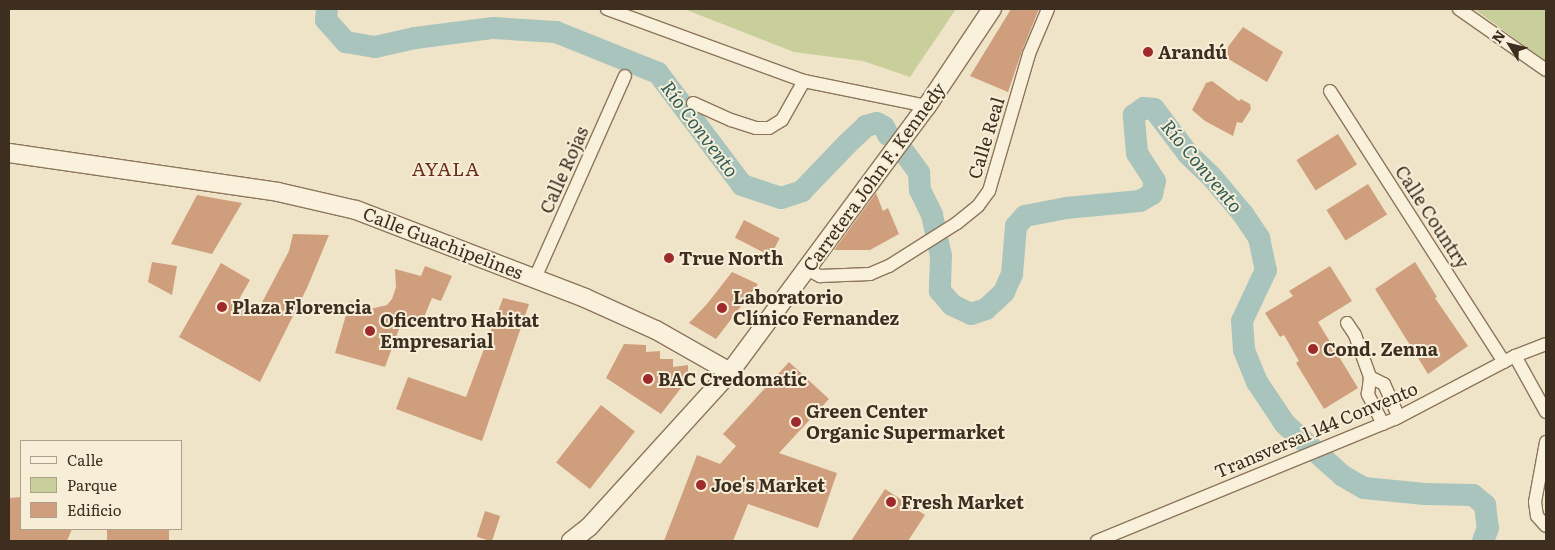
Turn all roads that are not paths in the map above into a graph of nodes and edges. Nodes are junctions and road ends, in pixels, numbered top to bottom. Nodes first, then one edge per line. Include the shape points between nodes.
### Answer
1 (607, 9) edge
2 (992, 9) edge
3 (1048, 9) edge
4 (1459, 9) edge
5 (1546, 70) edge
6 (625, 76) dead end
7 (804, 81) junction
8 (1330, 91) dead end
9 (693, 103) dead end
10 (926, 106) junction
11 (9, 154) edge
12 (806, 269) junction
13 (535, 278) junction
14 (1347, 323) dead end
15 (1546, 344) edge
16 (1509, 359) junction
17 (730, 372) junction
18 (1370, 377) junction
19 (1546, 412) edge
20 (1399, 417) junction
21 (1383, 424) junction
22 (1546, 442) edge
23 (1546, 526) edge
24 (589, 534) edge
25 (571, 541) edge
26 (1096, 541) edge

1 - 7 street
2 - 10 street, Carretera John F. Kennedy
3 - 12 street, Calle Real via 1029,54 989,192 978,206 958,223 870,274 820,276
4 - 5 street
6 - 13 street, Calle Rojas
7 - 9 street via 782,120 769,128 756,128 731,120
7 - 10 street
8 - 16 street, Calle Country
10 - 12 street, Carretera John F. Kennedy
11 - 13 street, Calle Guachipelines via 278,192 356,210
12 - 17 street, Carretera John F. Kennedy
13 - 17 street, Calle Guachipelines via 656,330
14 - 18 street via 1355,335
15 - 16 street, Transversal 144 Convento
16 - 19 street, Calle Country
16 - 20 street, Transversal 144 Convento
17 - 24 street, Carretera John F. Kennedy
18 - 20 street via 1384,384
18 - 21 street via 1368,394
20 - 21 street, Transversal 144 Convento
21 - 26 street, Transversal 144 Convento
22 - 23 street via 1535,502 1537,516
24 - 25 street, Carretera John F. Kennedy

